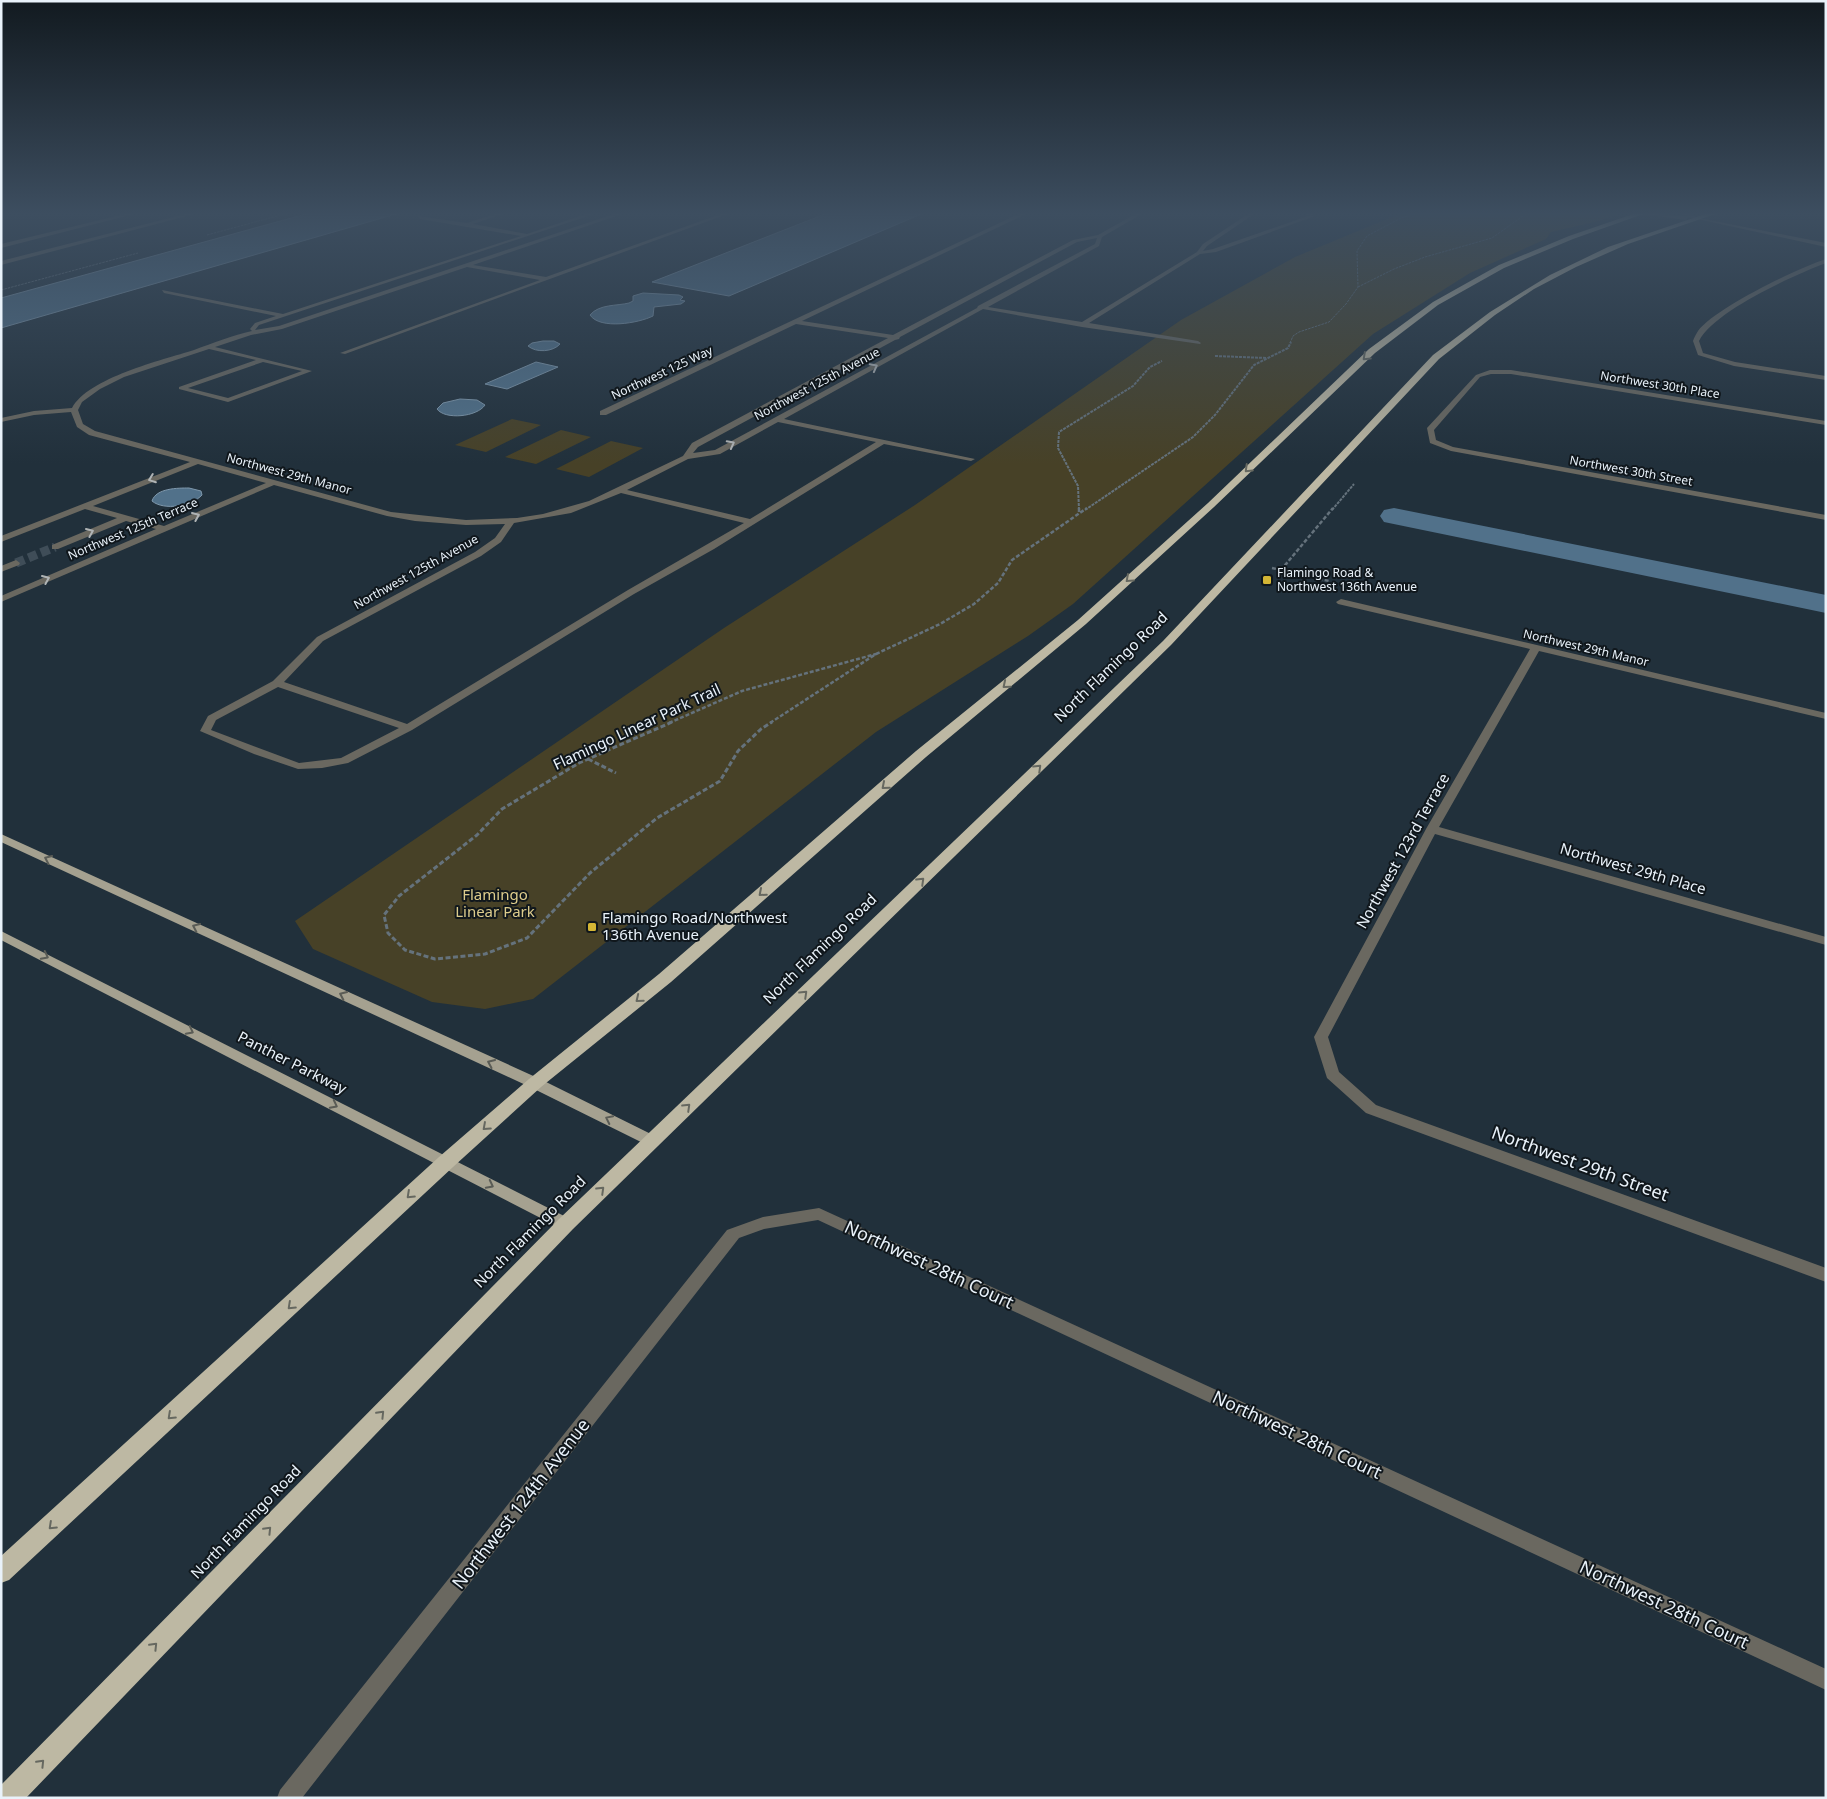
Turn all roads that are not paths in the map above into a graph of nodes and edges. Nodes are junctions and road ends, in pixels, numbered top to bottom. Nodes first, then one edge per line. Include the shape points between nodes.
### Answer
1 (188, 296) edge
2 (344, 296) edge
3 (376, 296) edge
4 (503, 296) edge
5 (851, 296) edge
6 (971, 296) edge
7 (1005, 296) edge
8 (1129, 296) edge
9 (1447, 296) edge
10 (1517, 296) edge
11 (1753, 296) edge
12 (958, 303) junction
13 (983, 308) junction
14 (283, 316) junction
15 (303, 320) junction
16 (796, 322) junction
17 (1082, 325) junction
18 (250, 332) junction
19 (894, 338) junction
20 (919, 342) junction
21 (1198, 343) dead end
22 (208, 347) junction
23 (343, 353) dead end
24 (263, 360) junction
25 (1826, 378) edge
26 (74, 410) junction
27 (603, 414) dead end
28 (751, 414) junction
29 (778, 419) junction
30 (1, 420) edge
31 (1826, 423) edge
32 (883, 441) junction
33 (1433, 441) joint
34 (685, 458) junction
35 (971, 459) dead end
36 (197, 462) junction
37 (274, 482) junction
38 (622, 490) junction
39 (84, 506) junction
40 (125, 518) junction
41 (1826, 518) edge
42 (512, 520) junction
43 (751, 522) junction
44 (164, 529) junction
45 (1, 539) edge
46 (55, 547) tunnel mouth
47 (16, 563) tunnel mouth
48 (1, 569) edge
49 (1, 598) edge
50 (1341, 602) road end
51 (1534, 649) junction
52 (277, 683) junction
53 (1826, 716) edge
54 (408, 728) junction
55 (1432, 829) junction
56 (1, 837) edge
57 (1, 935) edge
58 (1826, 940) edge
59 (1332, 1074) joint
60 (535, 1083) junction
61 (652, 1141) junction
62 (446, 1162) junction
63 (763, 1223) joint
64 (566, 1224) junction
65 (1826, 1275) edge
66 (1, 1572) edge
67 (1826, 1680) edge
68 (7, 1798) edge
69 (288, 1798) edge

1 - 14 street
2 - 14 street
3 - 15 street
4 - 23 street
5 - 16 street, Northwest 125 Way
6 - 12 street, Northwest 125th Avenue
7 - 13 street, Northwest 125th Avenue
8 - 17 street
9 -> 60 highway via 1372,351 1211,505 1082,622 921,754 665,978
61 -> 10 highway, North Flamingo Road via 1167,643 1436,357 1470,327
11 - 25 street via 1726,311 1701,331 1696,341 1700,354 1734,364
12 - 13 street
12 - 19 street, Northwest 125th Avenue
13 - 17 street
13 - 20 street, Northwest 125th Avenue
14 - 15 street
14 - 18 street via 257,324
15 - 18 street via 280,328
16 - 19 street
16 - 27 street, Northwest 125 Way
17 - 21 street
18 - 22 street
19 - 20 street
19 - 28 street, Northwest 125th Avenue
29 -> 20 street, Northwest 125th Avenue
22 - 24 street
22 - 26 street via 122,376 79,401
24 - 24 street via 309,371 228,400 181,388
26 - 30 street
26 - 36 street, Northwest 29th Manor via 80,424 92,432
28 - 29 street
28 - 34 street, Northwest 125th Avenue via 695,445
29 - 32 street
34 -> 29 street, Northwest 125th Avenue via 717,452
31 - 33 street, Northwest 30th Place via 1511,372 1490,372 1478,376 1430,430
32 - 35 street
32 - 43 street
33 - 41 street, Northwest 30th Street via 1451,449
34 - 38 street, Northwest 125th Avenue
36 - 37 street, Northwest 29th Manor
36 -> 39 street
37 - 42 street, Northwest 29th Manor via 411,518 463,523
44 -> 37 street, Northwest 125th Terrace
38 - 42 street, Northwest 125th Avenue via 591,504
38 - 43 street
39 - 40 street
39 - 45 street
40 - 44 street
46 -> 40 street
42 - 52 street, Northwest 125th Avenue via 498,540 478,554 320,639
43 - 54 street
49 -> 44 street, Northwest 125th Terrace
47 - 48 street
50 - 51 street, Northwest 29th Manor
51 - 53 street, Northwest 29th Manor
51 - 55 street, Northwest 123rd Terrace
52 - 54 street
52 - 54 street, Northwest 125th Avenue via 212,718 205,731 298,766 344,761
55 - 58 street, Northwest 29th Place
55 - 59 street, Northwest 123rd Terrace via 1321,1038
60 -> 56 main road
57 -> 62 main road, Panther Parkway
59 - 65 street, Northwest 29th Street via 1371,1109
61 -> 60 main road
60 -> 62 highway
64 -> 61 highway, North Flamingo Road
62 -> 64 main road, Panther Parkway
62 -> 66 highway
63 - 67 street, Northwest 28th Court via 818,1214
63 - 69 street, Northwest 124th Avenue via 734,1234
68 -> 64 highway, North Flamingo Road

